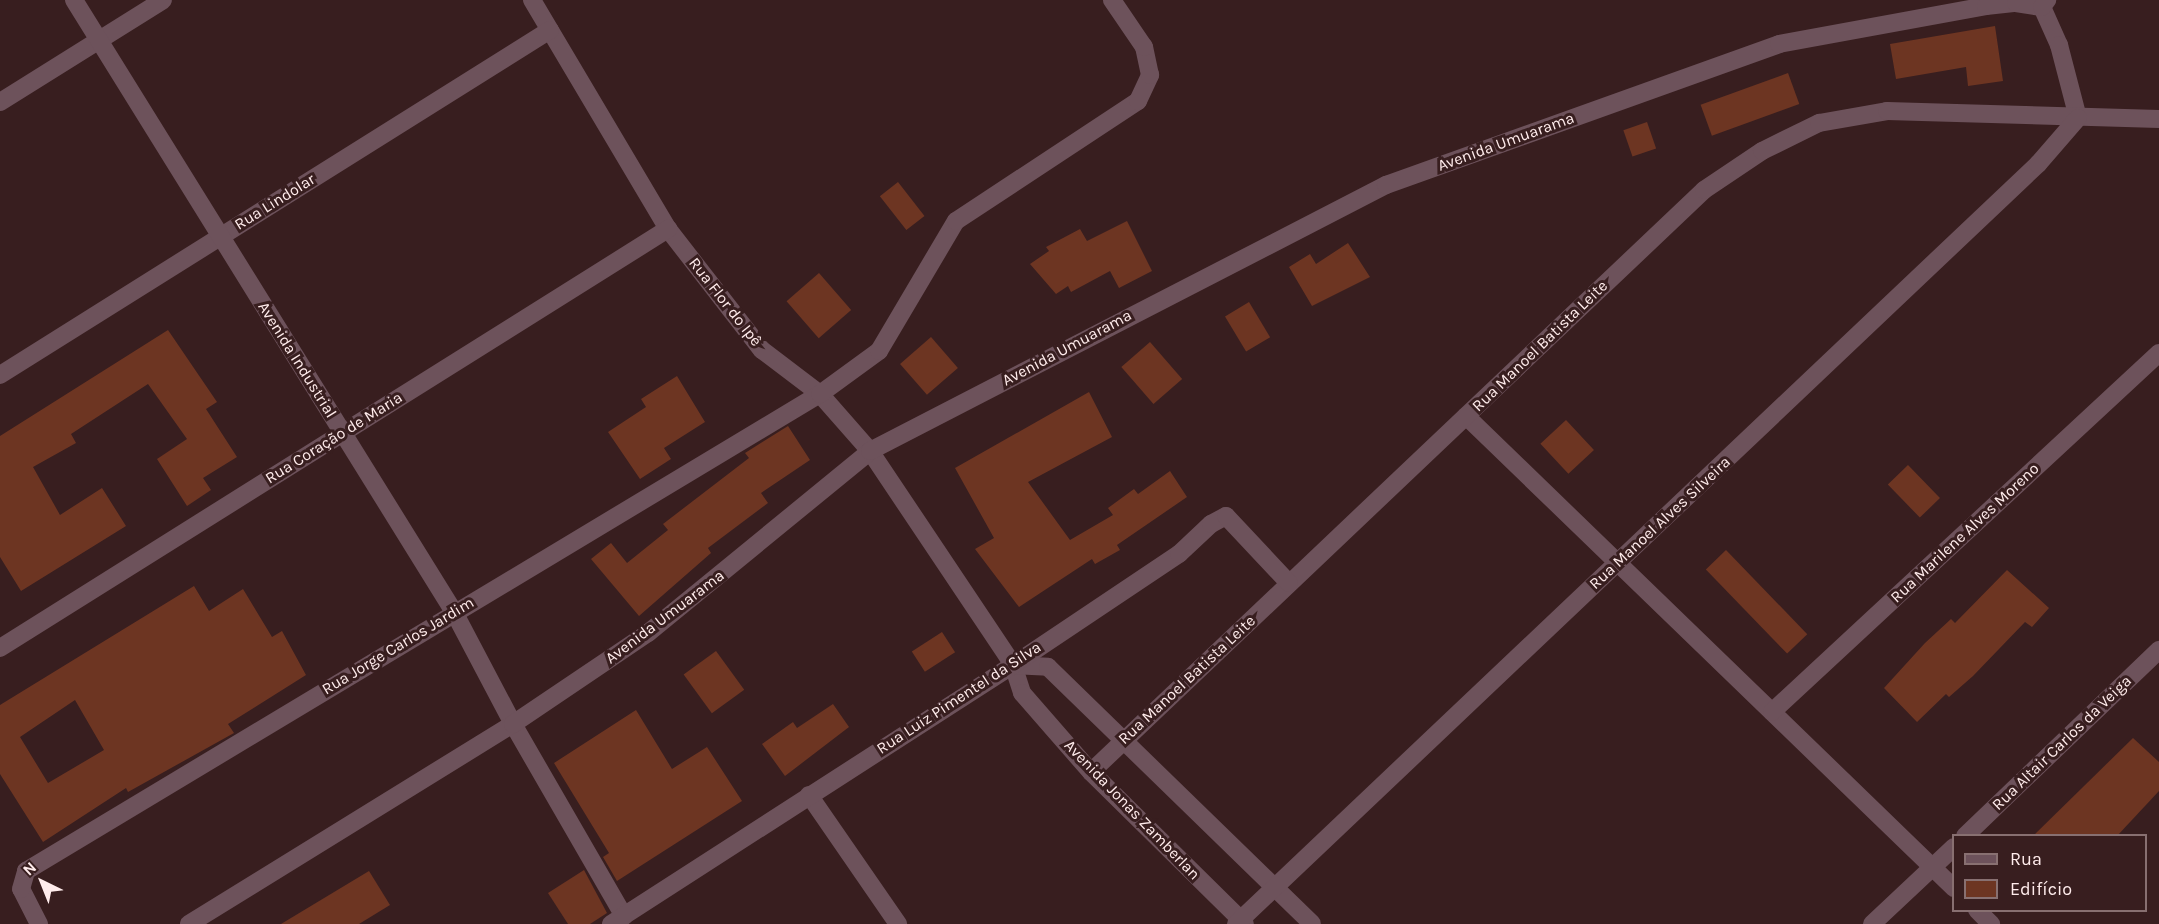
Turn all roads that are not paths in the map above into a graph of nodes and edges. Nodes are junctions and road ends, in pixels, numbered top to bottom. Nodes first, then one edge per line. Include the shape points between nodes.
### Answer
1 (74, 0) edge
2 (163, 0) edge
3 (532, 0) edge
4 (1112, 0) edge
5 (2045, 4) edge
6 (550, 30) junction
7 (99, 40) junction
8 (0, 102) edge
9 (2078, 118) junction
10 (2159, 119) edge
11 (668, 229) junction
12 (220, 236) junction
13 (2159, 353) edge
14 (0, 375) edge
15 (820, 394) junction
16 (1466, 416) junction
17 (342, 433) junction
18 (870, 451) junction
19 (1618, 563) junction
20 (1289, 583) junction
21 (454, 612) junction
22 (0, 648) edge
23 (2159, 650) edge
24 (1013, 665) junction
25 (1772, 712) junction
26 (513, 724) junction
27 (1124, 739) junction
28 (1090, 772) junction
29 (809, 795) junction
30 (1967, 834) edge
31 (1952, 848) edge
32 (1932, 867) junction
33 (1274, 887) junction
34 (1952, 887) edge
35 (1979, 912) edge
36 (617, 920) edge
37 (1240, 923) edge
38 (39, 924) edge
39 (189, 924) edge
40 (898, 924) edge
41 (1312, 924) edge
42 (1872, 924) edge
43 (1991, 924) edge

1 - 7 street, Avenida Industrial
2 - 7 street
3 - 6 street, Rua Flor do Ipê
4 - 15 street, Rua Jorge Carlos Jardim via 1144,46 1150,75 1138,101 956,221 879,351
5 - 9 street
5 - 18 street, Avenida Umuarama via 1986,6 1779,44 1386,185
6 - 11 street, Rua Flor do Ipê
6 - 12 street, Rua Lindolar
7 - 8 street
7 - 12 street, Avenida Industrial
9 - 10 street, Rua Manoel Batista Leite
9 - 16 street, Rua Manoel Batista Leite via 1887,111 1819,123 1762,151 1704,190
9 - 19 street, Rua Manoel Alves Silveira via 2038,165
11 - 15 street, Rua Flor do Ipê via 762,350
11 - 17 street, Rua Coração de Maria
12 - 14 street, Rua Lindolar
12 - 17 street, Avenida Industrial
13 - 25 street, Rua Marilene Alves Moreno
15 - 18 street, Rua Flor do Ipê
15 - 21 street, Rua Jorge Carlos Jardim
16 - 19 street
16 - 20 street, Rua Manoel Batista Leite
17 - 21 street, Avenida Industrial
17 - 22 street, Rua Coração de Maria
18 - 24 street, Rua Flor do Ipê
18 - 26 street, Avenida Umuarama via 648,633
19 - 25 street
19 - 33 street, Rua Manoel Alves Silveira
20 - 24 street, Rua Luiz Pimentel da Silva via 1226,516 1211,524 1179,554
20 - 27 street, Rua Manoel Batista Leite
21 - 26 street, Avenida Industrial
21 - 38 street, Rua Jorge Carlos Jardim via 26,871 21,889
23 - 30 street, Rua Altair Carlos da Veiga
24 - 27 street via 1048,667
24 - 28 street, Avenida Jonas Zamberlan via 1022,693
24 - 29 street, Rua Luiz Pimentel da Silva
25 - 32 street
26 - 36 street, Avenida Industrial
26 - 39 street, Avenida Umuarama
27 - 28 street, Rua Manoel Batista Leite
27 - 33 street
28 - 37 street, Avenida Jonas Zamberlan
29 - 36 street, Rua Luiz Pimentel da Silva
29 - 40 street
31 - 32 street
32 - 34 street
32 - 42 street
33 - 37 street, Rua Manoel Alves Silveira
33 - 41 street
35 - 43 street

